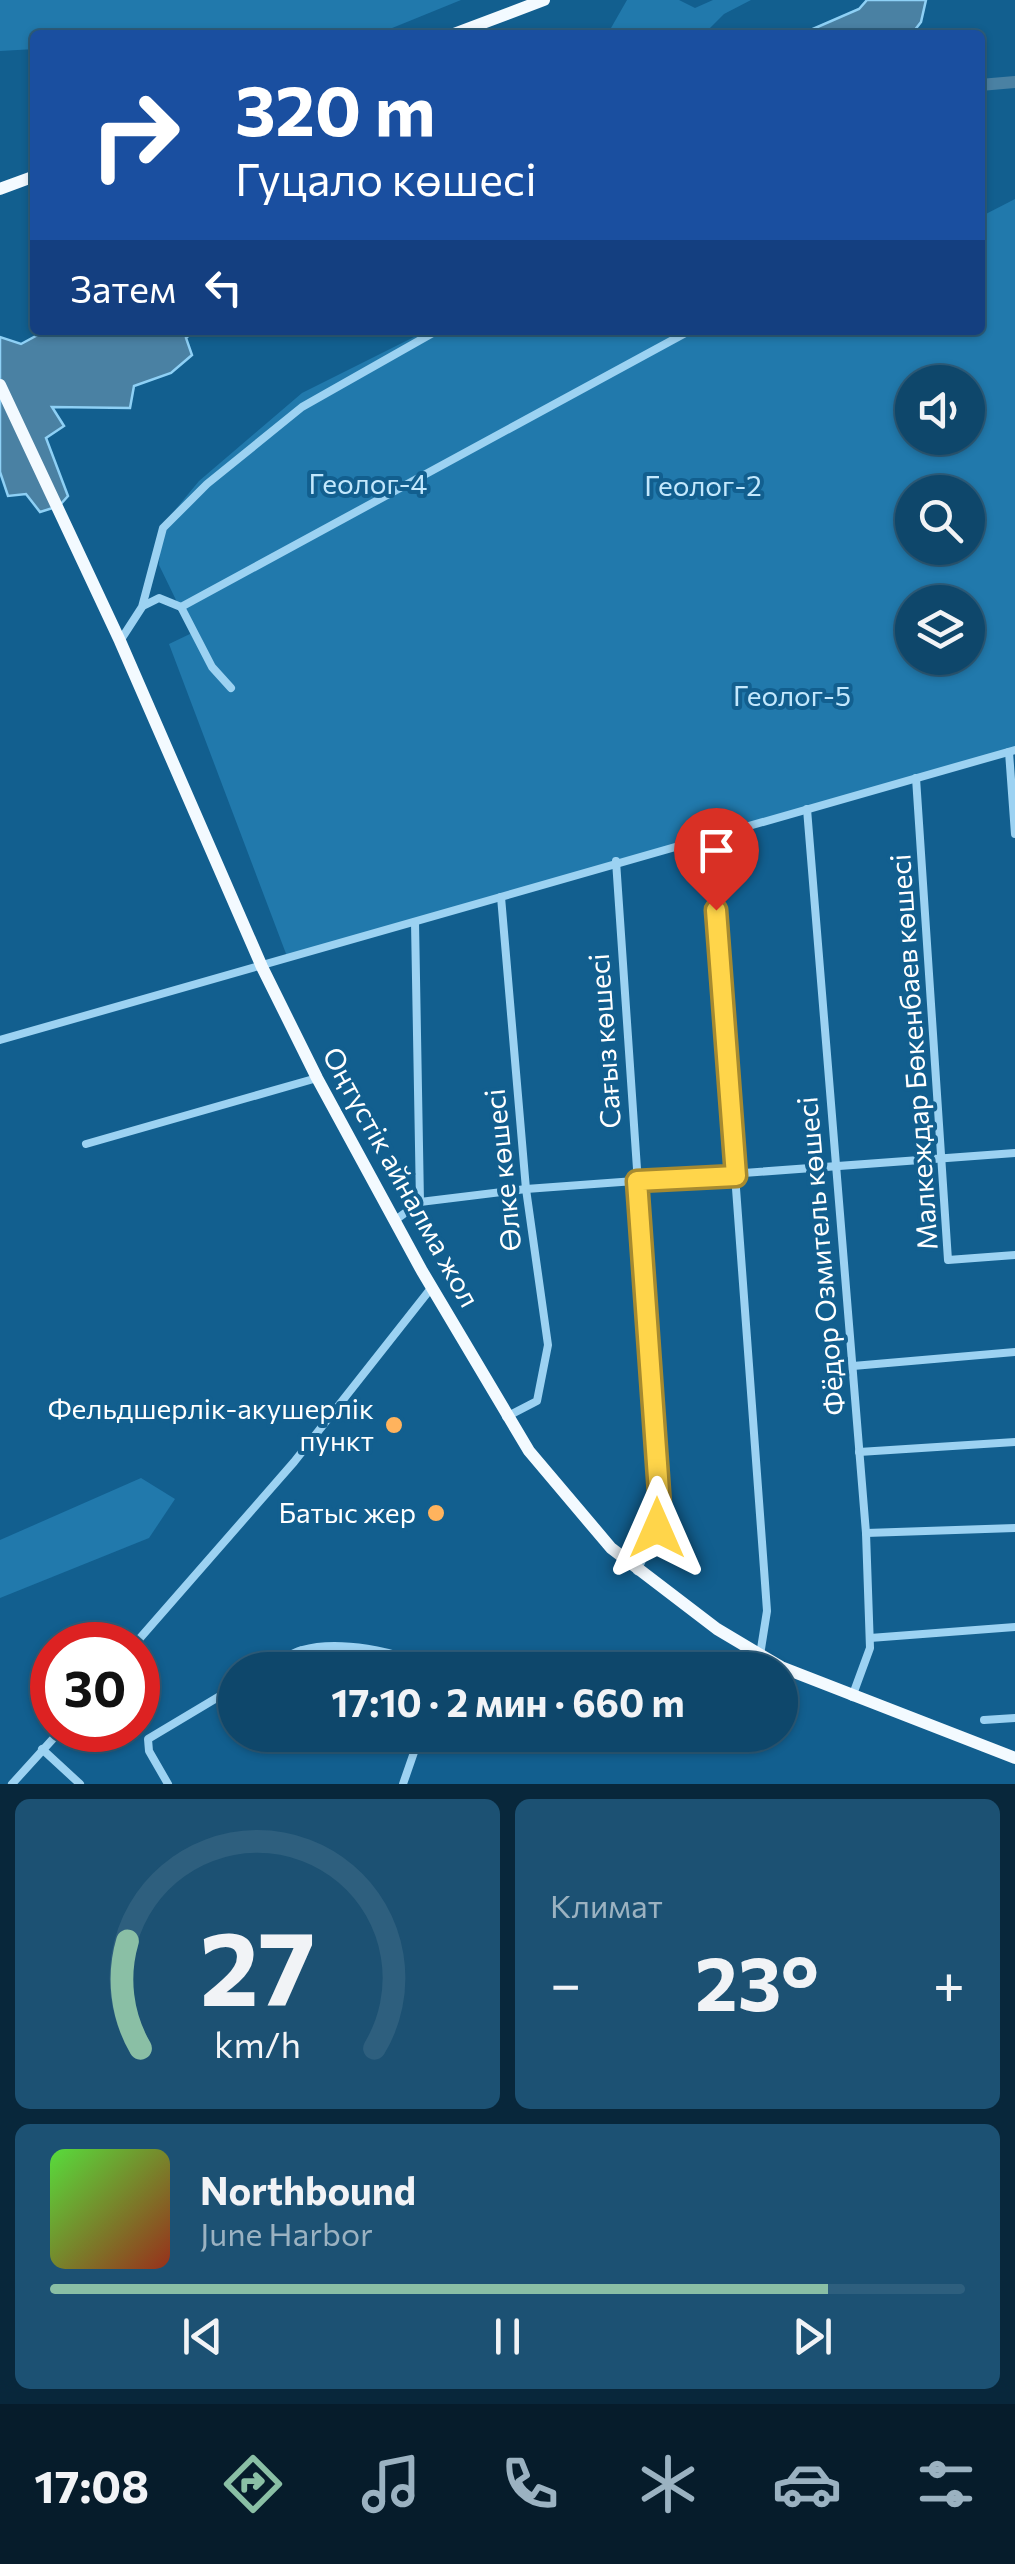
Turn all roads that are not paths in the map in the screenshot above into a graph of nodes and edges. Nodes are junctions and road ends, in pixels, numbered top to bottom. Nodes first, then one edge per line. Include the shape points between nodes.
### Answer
1 (544, 0) edge
2 (465, 30) edge
3 (30, 178) edge
4 (0, 189) edge
5 (429, 335) edge
6 (682, 335) edge
7 (0, 385) edge
8 (142, 607) junction
9 (181, 607) junction
10 (120, 641) junction
11 (231, 688) dead end
12 (1012, 751) edge
13 (916, 778) junction
14 (807, 809) junction
15 (1015, 834) edge
16 (710, 835) junction
17 (616, 862) junction
18 (500, 896) junction
19 (416, 922) junction
20 (262, 967) junction
21 (0, 1040) edge
22 (317, 1078) junction
23 (86, 1144) dead end
24 (1015, 1153) edge
25 (940, 1159) junction
26 (838, 1167) junction
27 (736, 1176) junction
28 (637, 1181) junction
29 (526, 1190) junction
30 (420, 1202) junction
31 (394, 1221) junction
32 (1015, 1255) edge
33 (432, 1288) junction
34 (1015, 1352) edge
35 (853, 1366) junction
36 (506, 1417) junction
37 (1015, 1442) edge
38 (860, 1452) junction
39 (1015, 1528) edge
40 (866, 1534) junction
41 (637, 1572) junction
42 (154, 1622) edge
43 (1015, 1627) edge
44 (870, 1638) junction
45 (298, 1652) edge
46 (388, 1652) edge
47 (754, 1652) edge
48 (761, 1652) edge
49 (798, 1673) edge
50 (218, 1697) edge
51 (852, 1697) junction
52 (1015, 1718) edge
53 (984, 1720) dead end
54 (39, 1752) edge
55 (45, 1752) edge
56 (414, 1752) edge
57 (1015, 1758) edge
58 (69, 1780) edge
59 (12, 1784) edge
60 (80, 1784) edge
61 (168, 1784) edge
62 (403, 1784) edge

1 - 2 highway
3 - 4 highway
5 - 8 street via 302,407 207,484 163,528
6 - 9 street
7 - 10 highway, Оңтүстік айналма жол
8 - 9 street via 159,598
8 - 10 street
9 - 11 street via 212,667
10 - 20 highway, Оңтүстік айналма жол
12 - 13 street
12 - 15 street
13 - 14 street
13 - 25 street, Малкеждар Бөкенбаев көшесі
14 - 16 street
14 - 26 street, Фёдор Озмитель көшесі
16 - 17 street
16 - 27 street
17 - 18 street
17 - 28 street, Сағыз көшесі
18 - 19 street
18 - 29 street, Өлке көшесі
19 - 20 street
19 - 30 street
20 - 21 street
20 - 22 highway, Оңтүстік айналма жол
22 - 23 street
22 - 31 highway, Оңтүстік айналма жол
24 - 25 street
25 - 26 street
25 - 32 street, Малкеждар Бөкенбаев көшесі via 948,1260
26 - 27 street
26 - 35 street, Фёдор Озмитель көшесі
27 - 28 street
27 - 48 street via 767,1611
28 - 29 street
28 - 41 street, Сағыз көшесі via 660,1506
29 - 30 street
29 - 36 street, Өлке көшесі via 548,1363 537,1400
30 - 31 street
31 - 33 highway, Оңтүстік айналма жол
33 - 36 highway, Оңтүстік айналма жол
33 - 42 street via 294,1462
34 - 35 street
35 - 38 street, Фёдор Озмитель көшесі
36 - 41 highway, Оңтүстік айналма жол via 564,1497
37 - 38 street
38 - 40 street, Фёдор Озмитель көшесі
39 - 40 street
40 - 44 street, Фёдор Озмитель көшесі
41 - 47 highway, Оңтүстік айналма жол
43 - 44 street
44 - 51 street, Фёдор Озмитель көшесі
45 - 46 street
49 - 51 highway, Оңтүстік айналма жол
50 - 61 street via 152,1734 148,1750
51 - 57 highway, Оңтүстік айналма жол
52 - 53 street
54 - 59 street
55 - 58 street
56 - 62 street
58 - 60 street

